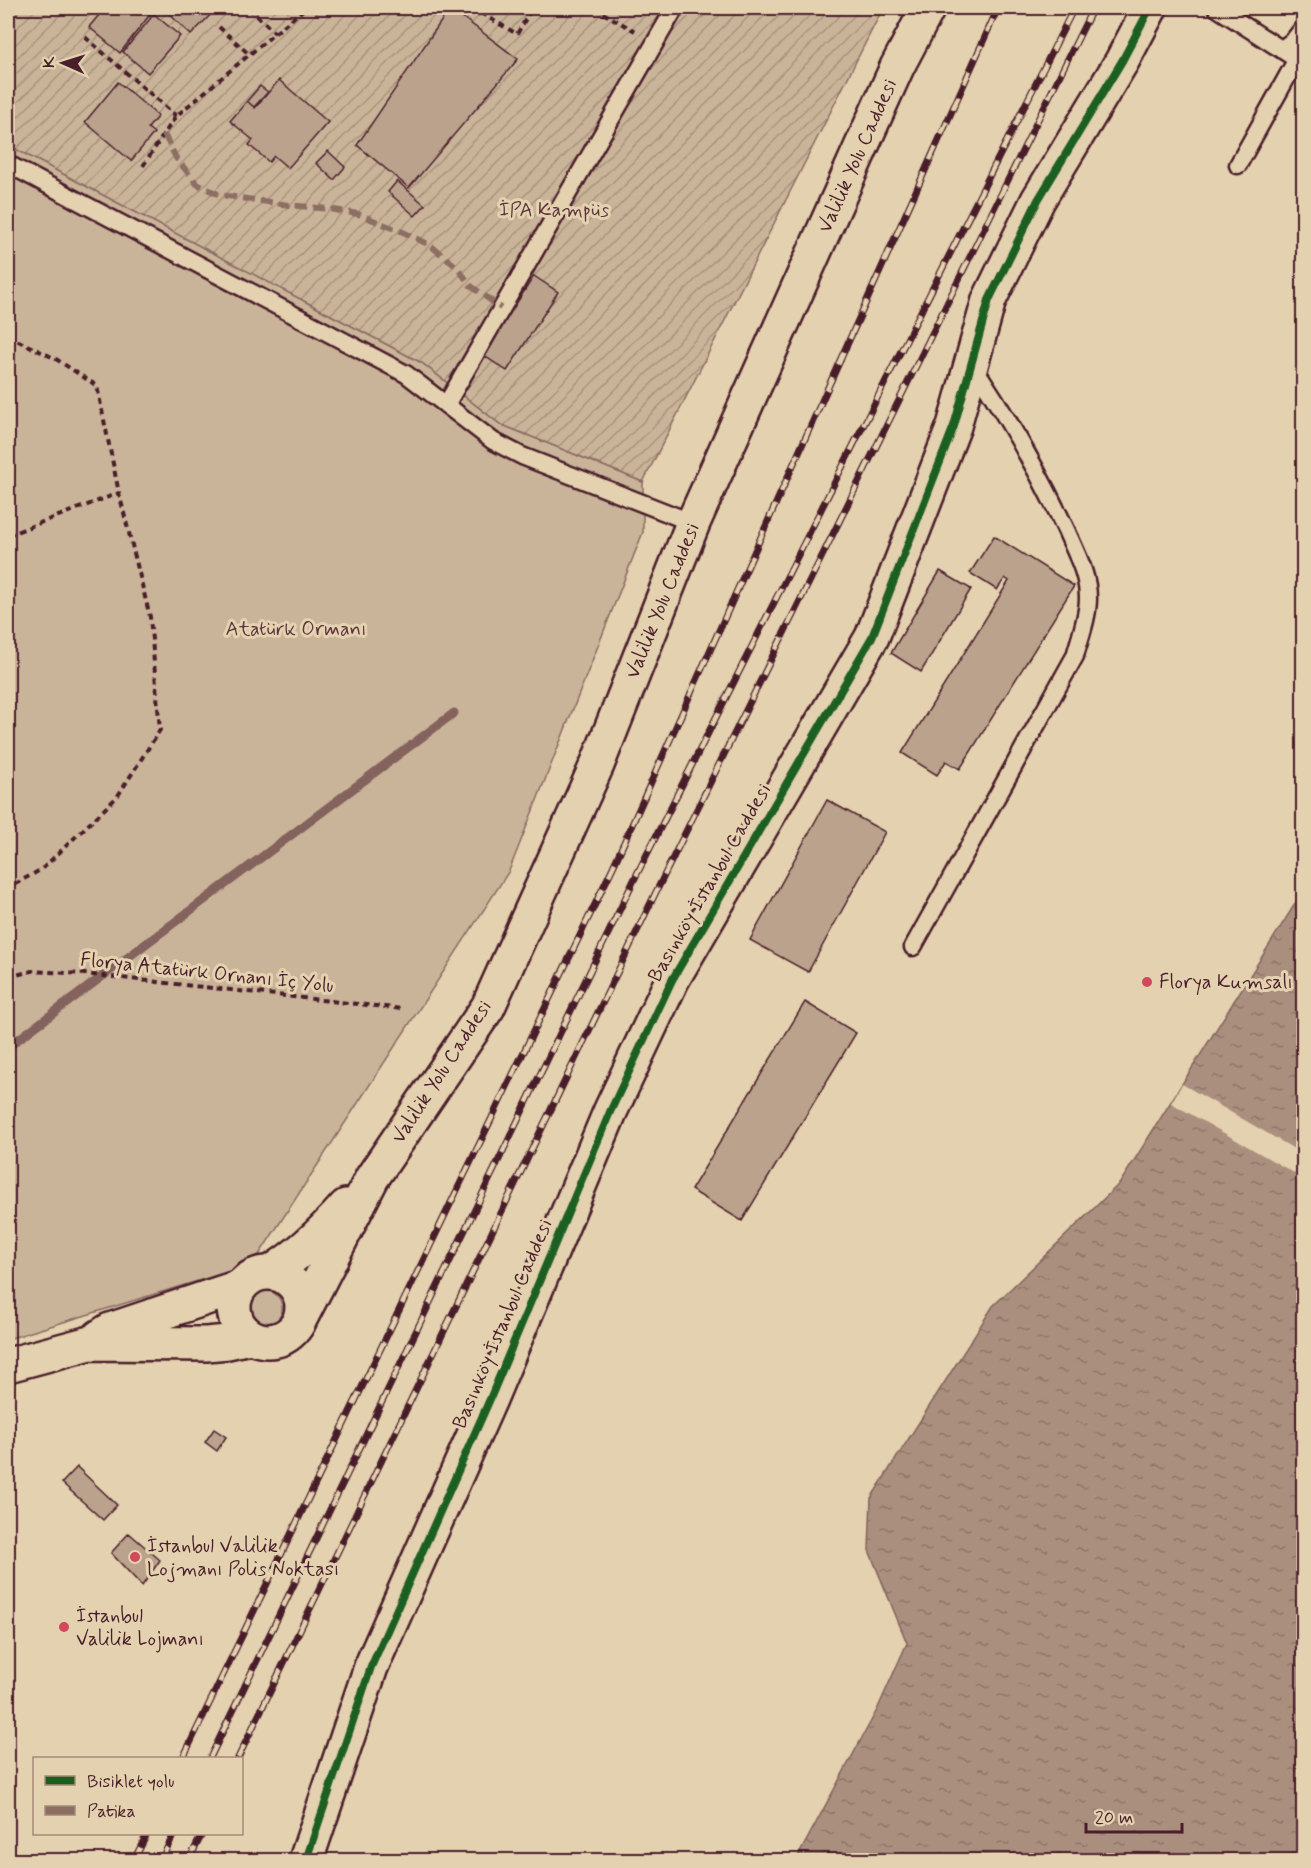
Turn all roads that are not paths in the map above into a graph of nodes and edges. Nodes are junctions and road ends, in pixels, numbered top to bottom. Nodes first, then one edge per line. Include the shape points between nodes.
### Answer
1 (675, 8) edge
2 (928, 8) edge
3 (1150, 8) edge
4 (1217, 8) edge
5 (1304, 27) edge
6 (1282, 49) junction
7 (1300, 61) edge
8 (8, 164) edge
9 (1238, 165) dead end
10 (971, 364) junction
11 (446, 405) junction
12 (693, 524) junction
13 (912, 946) dead end
14 (372, 1178) junction
15 (270, 1273) junction
16 (239, 1287) junction
17 (300, 1319) junction
18 (250, 1337) junction
19 (90, 1343) junction
20 (8, 1365) edge
21 (306, 1860) edge

1 - 11 lane
2 - 12 main road, Valilik Yolu Caddesi via 897,67
3 - 10 main road, Basınköy İstanbul Caddesi via 1038,200 989,300
4 - 6 lane
5 - 6 lane
6 - 7 lane
7 - 9 lane
8 - 11 lane via 406,374
10 - 13 lane via 1048,490 1083,568 1088,597 1075,656
10 - 21 main road, Basınköy İstanbul Caddesi via 954,426 872,637 672,980 610,1112 490,1399 371,1667
11 - 12 lane via 493,441 522,456
12 - 14 main road, Valilik Yolu Caddesi via 597,765 488,1007
14 - 15 main road via 322,1232
14 - 17 main road
15 - 16 main road via 258,1274
15 - 17 main road via 290,1280 297,1288 301,1298
16 - 18 main road via 233,1308 241,1329
16 - 19 main road via 110,1330
17 - 18 main road via 296,1328 281,1339 271,1342
18 - 19 main road via 206,1344
19 - 20 main road

